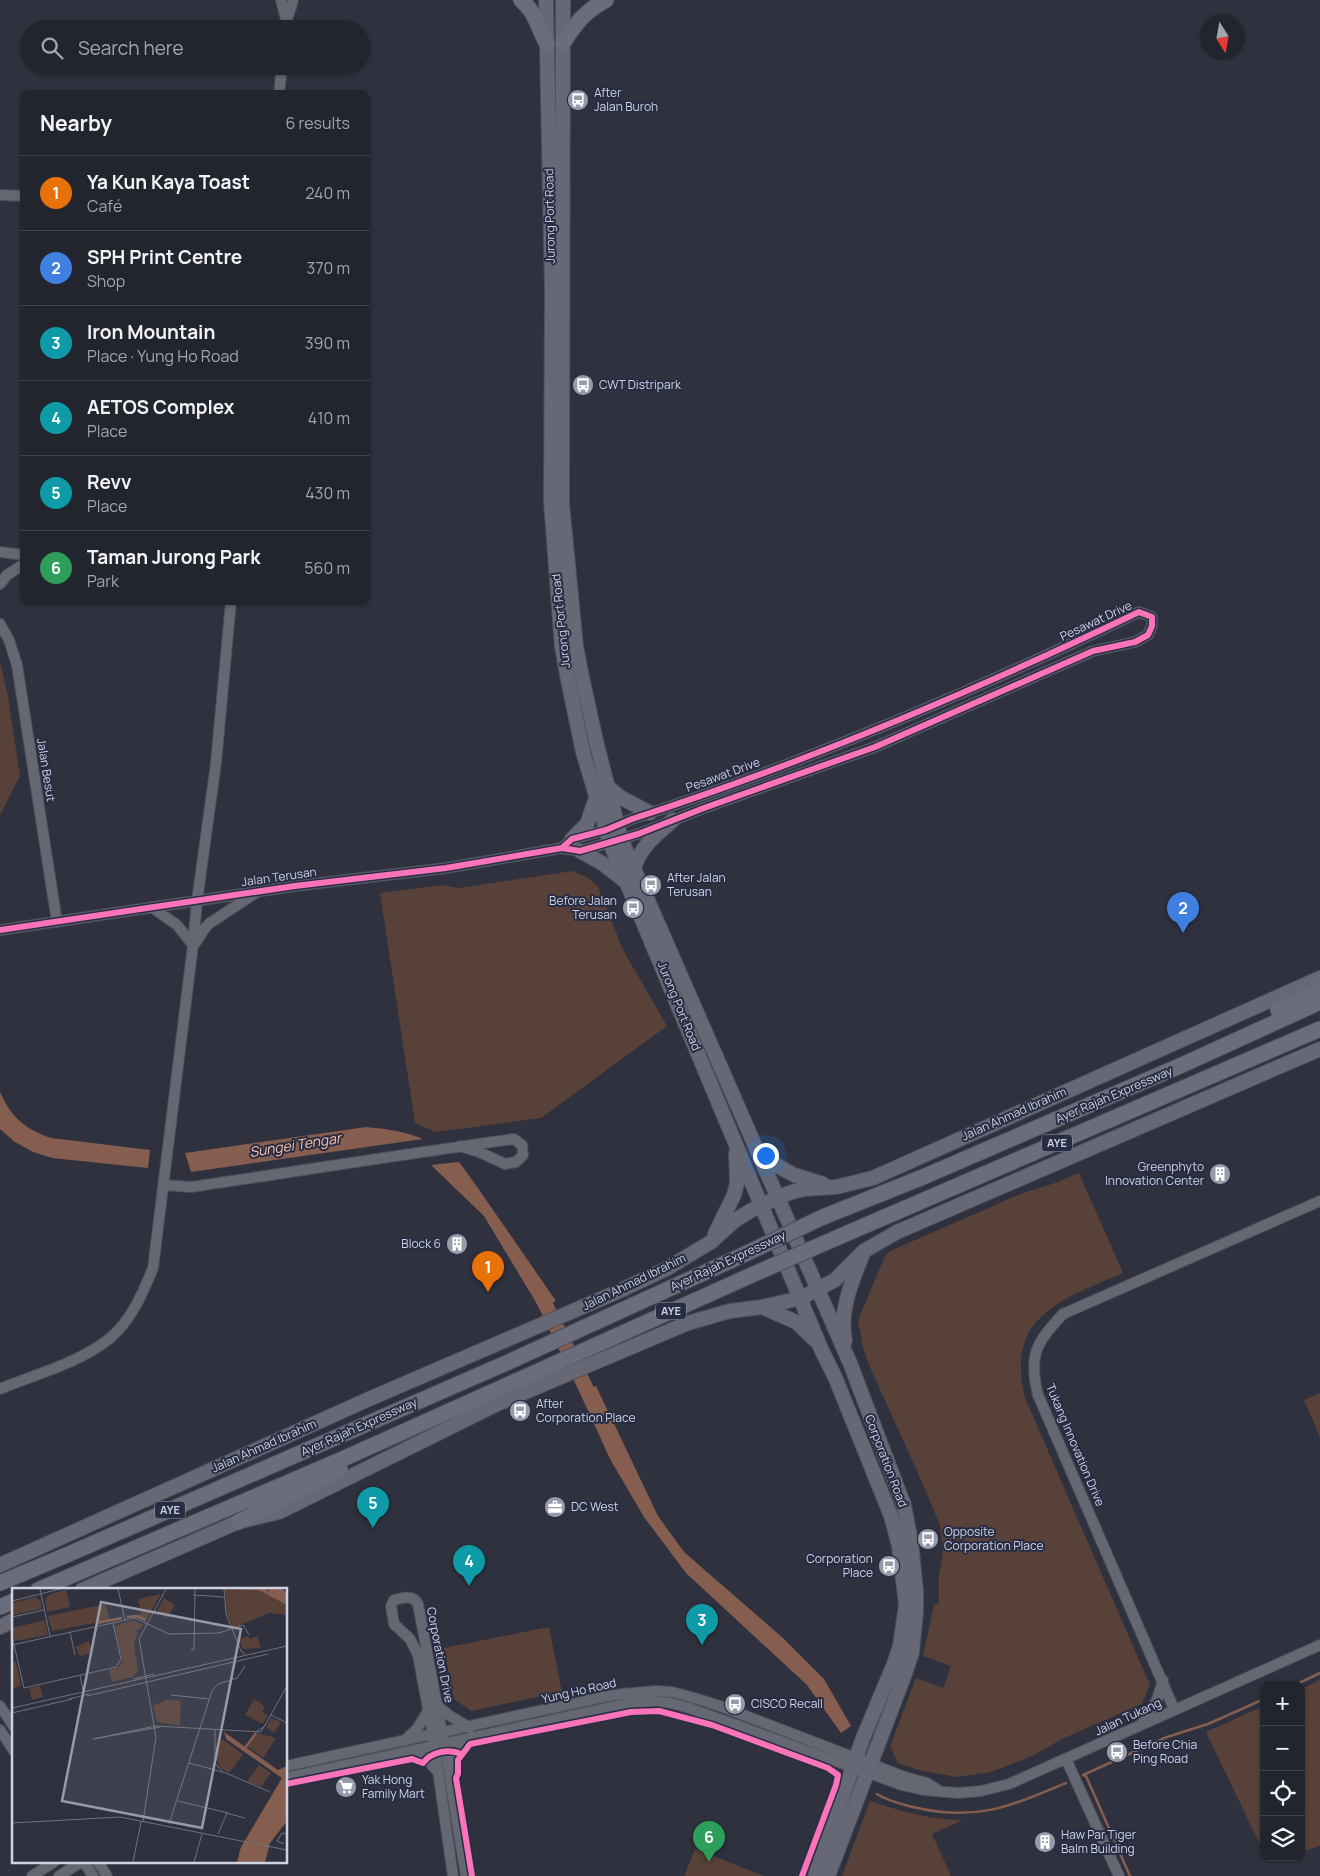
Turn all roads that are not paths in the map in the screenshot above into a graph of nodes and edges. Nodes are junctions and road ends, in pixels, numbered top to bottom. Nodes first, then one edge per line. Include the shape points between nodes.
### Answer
1 (281, 0) edge
2 (293, 0) edge
3 (521, 0) edge
4 (546, 0) edge
5 (563, 0) edge
6 (606, 0) edge
7 (285, 20) edge
8 (287, 20) edge
9 (547, 44) junction
10 (563, 44) junction
11 (281, 75) edge
12 (279, 90) edge
13 (0, 195) edge
14 (20, 196) edge
15 (0, 552) edge
16 (20, 554) edge
17 (0, 561) edge
18 (20, 566) edge
19 (20, 567) edge
20 (0, 570) edge
21 (0, 584) edge
22 (231, 605) edge
23 (0, 624) edge
24 (606, 785) junction
25 (596, 798) junction
26 (650, 813) junction
27 (673, 820) junction
28 (613, 834) junction
29 (571, 846) junction
30 (634, 868) junction
31 (627, 882) junction
32 (258, 892) junction
33 (197, 901) junction
34 (153, 908) junction
35 (57, 922) junction
36 (0, 930) edge
37 (193, 945) junction
38 (1320, 978) edge
39 (1320, 989) edge
40 (1320, 1002) edge
41 (1320, 1029) edge
42 (1252, 1032) junction
43 (1320, 1033) edge
44 (1280, 1047) junction
45 (1320, 1049) edge
46 (736, 1145) junction
47 (460, 1146) junction
48 (760, 1156) junction
49 (164, 1185) junction
50 (836, 1187) junction
51 (777, 1198) junction
52 (1320, 1201) edge
53 (762, 1205) junction
54 (711, 1242) junction
55 (864, 1251) junction
56 (819, 1290) junction
57 (801, 1298) junction
58 (762, 1307) junction
59 (822, 1351) junction
60 (850, 1364) junction
61 (562, 1368) junction
62 (0, 1388) edge
63 (359, 1452) junction
64 (238, 1522) junction
65 (0, 1565) edge
66 (0, 1583) edge
67 (43, 1588) edge
68 (87, 1588) edge
69 (12, 1601) edge
70 (0, 1607) edge
71 (12, 1621) edge
72 (0, 1626) edge
73 (1320, 1645) edge
74 (1163, 1680) junction
75 (0, 1706) edge
76 (433, 1708) junction
77 (1174, 1709) junction
78 (12, 1724) edge
79 (1141, 1724) junction
80 (0, 1730) edge
81 (471, 1732) junction
82 (438, 1739) junction
83 (403, 1741) junction
84 (12, 1749) edge
85 (406, 1752) junction
86 (1066, 1759) junction
87 (855, 1763) junction
88 (288, 1766) edge
89 (869, 1768) junction
90 (443, 1772) junction
91 (288, 1778) edge
92 (51, 1864) edge
93 (79, 1864) edge
94 (84, 1864) edge
95 (99, 1864) edge
96 (32, 1876) edge
97 (59, 1876) edge
98 (93, 1876) edge
99 (107, 1876) edge
100 (453, 1876) edge
101 (466, 1876) edge
102 (815, 1876) edge
103 (828, 1876) edge
104 (1119, 1876) edge

1 - 7 street
2 - 8 street
3 - 9 highway via 535,17
4 - 9 main road, Jurong Port Road
5 - 10 main road, Jurong Port Road
6 - 10 highway via 591,8
9 - 25 main road, Jurong Port Road via 552,291 551,502 562,647 583,752
10 - 24 main road, Jurong Port Road via 562,503 576,646
11 - 12 street
13 - 14 street
15 - 16 street
16 - 17 street
18 - 20 street
19 - 21 street
22 - 33 street via 216,763
23 - 35 street, Jalan Besut via 17,665
24 - 26 main road via 620,797
24 - 28 main road, Jurong Port Road
25 - 28 main road, Jurong Port Road
25 - 29 main road via 587,824
26 - 27 street, Pesawat Drive via 838,746 917,714 1139,612 1152,617 1148,635 1135,642 1093,652 875,747
26 - 28 street, Pesawat Drive
27 - 28 street, Pesawat Drive
27 - 30 main road via 651,838 640,852
28 - 29 street, Jalan Terusan
28 - 30 main road, Jurong Port Road
28 - 31 main road, Jurong Port Road
29 - 31 main road
29 - 32 street, Jalan Terusan via 446,868
30 - 48 main road, Jurong Port Road
31 - 46 main road, Jurong Port Road
32 - 33 street, Jalan Terusan
32 - 37 street via 210,923
33 - 34 street, Jalan Terusan
33 - 37 street
34 - 35 street, Jalan Terusan
34 - 37 street via 177,925
35 - 36 street, Jalan Terusan
37 - 49 street
38 - 50 main road, Jalan Ahmad Ibrahim via 873,1178
39 - 42 highway via 1261,1020
40 - 42 highway, Ayer Rajah Expressway / AYE
41 - 44 highway, Ayer Rajah Expressway / AYE
42 - 66 highway, Ayer Rajah Expressway / AYE, bridge via 1182,1065 823,1217 552,1342
43 - 44 highway
44 - 61 highway, Ayer Rajah Expressway / AYE, bridge via 588,1348
45 - 55 main road via 897,1232
46 - 53 main road, Jurong Port Road
46 - 54 main road via 737,1183
47 - 47 street via 514,1139 522,1145 523,1154 516,1162 504,1164
47 - 49 street via 191,1187
48 - 50 main road via 798,1177
48 - 51 main road, Jurong Port Road
49 - 62 street via 153,1268 130,1315 109,1339 77,1358
50 - 51 main road, Jalan Ahmad Ibrahim via 804,1189
51 - 53 main road, Jalan Ahmad Ibrahim
51 - 56 main road, Corporation Road
52 - 74 street, Tukang Innovation Drive via 1063,1314 1044,1335 1035,1357 1038,1395
53 - 54 main road, Jalan Ahmad Ibrahim via 734,1221
53 - 57 main road, Corporation Road
54 - 65 main road, Jalan Ahmad Ibrahim via 666,1269 573,1312
55 - 56 main road via 835,1280
55 - 60 main road via 845,1303 844,1334
56 - 57 main road
56 - 60 main road, Corporation Road
57 - 58 main road
57 - 59 main road, Corporation Road
58 - 59 main road via 796,1322
58 - 61 main road via 730,1311 688,1323 596,1362
59 - 87 main road, Corporation Road via 891,1516 899,1546 906,1605 900,1646
60 - 89 main road, Corporation Road via 904,1505 912,1542 916,1590 912,1652
61 - 63 highway, Ayer Rajah Expressway / AYE
61 - 64 main road via 497,1404 279,1512
63 - 64 highway via 351,1463
63 - 67 highway, Ayer Rajah Expressway / AYE
64 - 68 main road
69 - 70 highway
71 - 72 main road
73 - 77 street, Jalan Tukang
74 - 77 street, Tukang Innovation Drive
74 - 79 street via 1157,1700
75 - 78 street
76 - 76 street, Corporation Drive via 418,1655 410,1639 394,1624 391,1606 394,1600 410,1597 418,1604
76 - 81 street
76 - 82 street, Corporation Drive
76 - 83 street
77 - 79 street, Jalan Tukang
79 - 86 street, Jalan Tukang
80 - 84 street
81 - 82 street, Yung Ho Road
81 - 87 street, Yung Ho Road via 622,1694 672,1692 720,1706
81 - 90 street
82 - 83 street, Yung Ho Road
82 - 85 street, Yung Ho Road
82 - 90 street, Corporation Drive
83 - 88 street, Yung Ho Road
85 - 90 street via 426,1758
85 - 91 street, Yung Ho Road
86 - 89 street, Jalan Tukang via 1009,1784 981,1791 924,1790
86 - 104 street
87 - 89 street, Yung Ho Road
87 - 102 main road, Corporation Road
89 - 103 main road, Corporation Road
90 - 100 street, Corporation Drive
90 - 101 street, Corporation Drive
92 - 96 street
93 - 97 street
94 - 98 street
95 - 99 street

